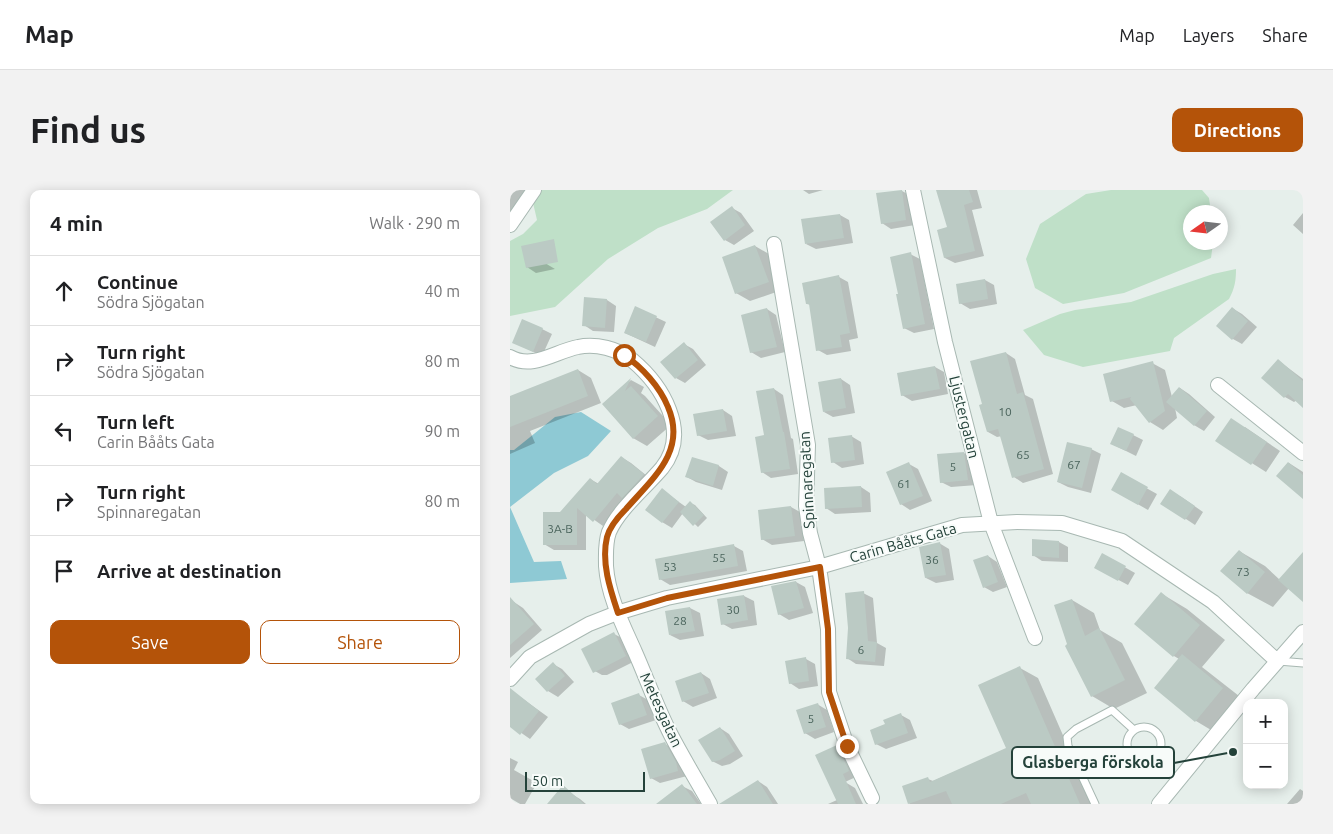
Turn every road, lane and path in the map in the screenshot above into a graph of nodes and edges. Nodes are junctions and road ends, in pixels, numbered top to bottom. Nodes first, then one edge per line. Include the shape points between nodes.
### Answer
1 (534, 190) edge
2 (914, 190) edge
3 (510, 225) edge
4 (774, 244) dead end
5 (510, 357) edge
6 (1218, 384) dead end
7 (1303, 453) edge
8 (990, 523) junction
9 (820, 567) junction
10 (618, 613) junction
11 (1303, 632) edge
12 (1035, 638) dead end
13 (1277, 661) junction
14 (1303, 663) edge
15 (510, 679) edge
16 (1134, 730) junction
17 (872, 798) dead end
18 (710, 804) edge
19 (1095, 804) edge
20 (1159, 804) edge

1 - 3 street
2 - 8 street, Ljustergatan via 945,342
4 - 9 street, Spinnaregatan via 808,445 806,506
5 - 10 street, Metesgatan via 530,362 585,346 615,350 633,360 656,386 668,407 674,433 666,461 617,518 607,537 606,568
6 - 7 street
8 - 9 street, Carin Bååts Gata via 962,525
8 - 12 street, Ljustergatan
8 - 13 street, Carin Bååts Gata via 1062,523 1122,541 1213,602
9 - 10 street, Carin Bååts Gata via 667,598
9 - 17 street, Spinnaregatan via 828,629 829,692 847,746
10 - 15 street, Carin Bååts Gata via 588,624 530,657
10 - 18 street, Metesgatan via 670,734
11 - 13 street
13 - 14 lane
13 - 20 street
16 - 16 lane via 1151,728 1159,735 1162,746 1153,760 1141,761 1128,751 1128,739
16 - 19 lane via 1112,710 1076,729 1067,738

